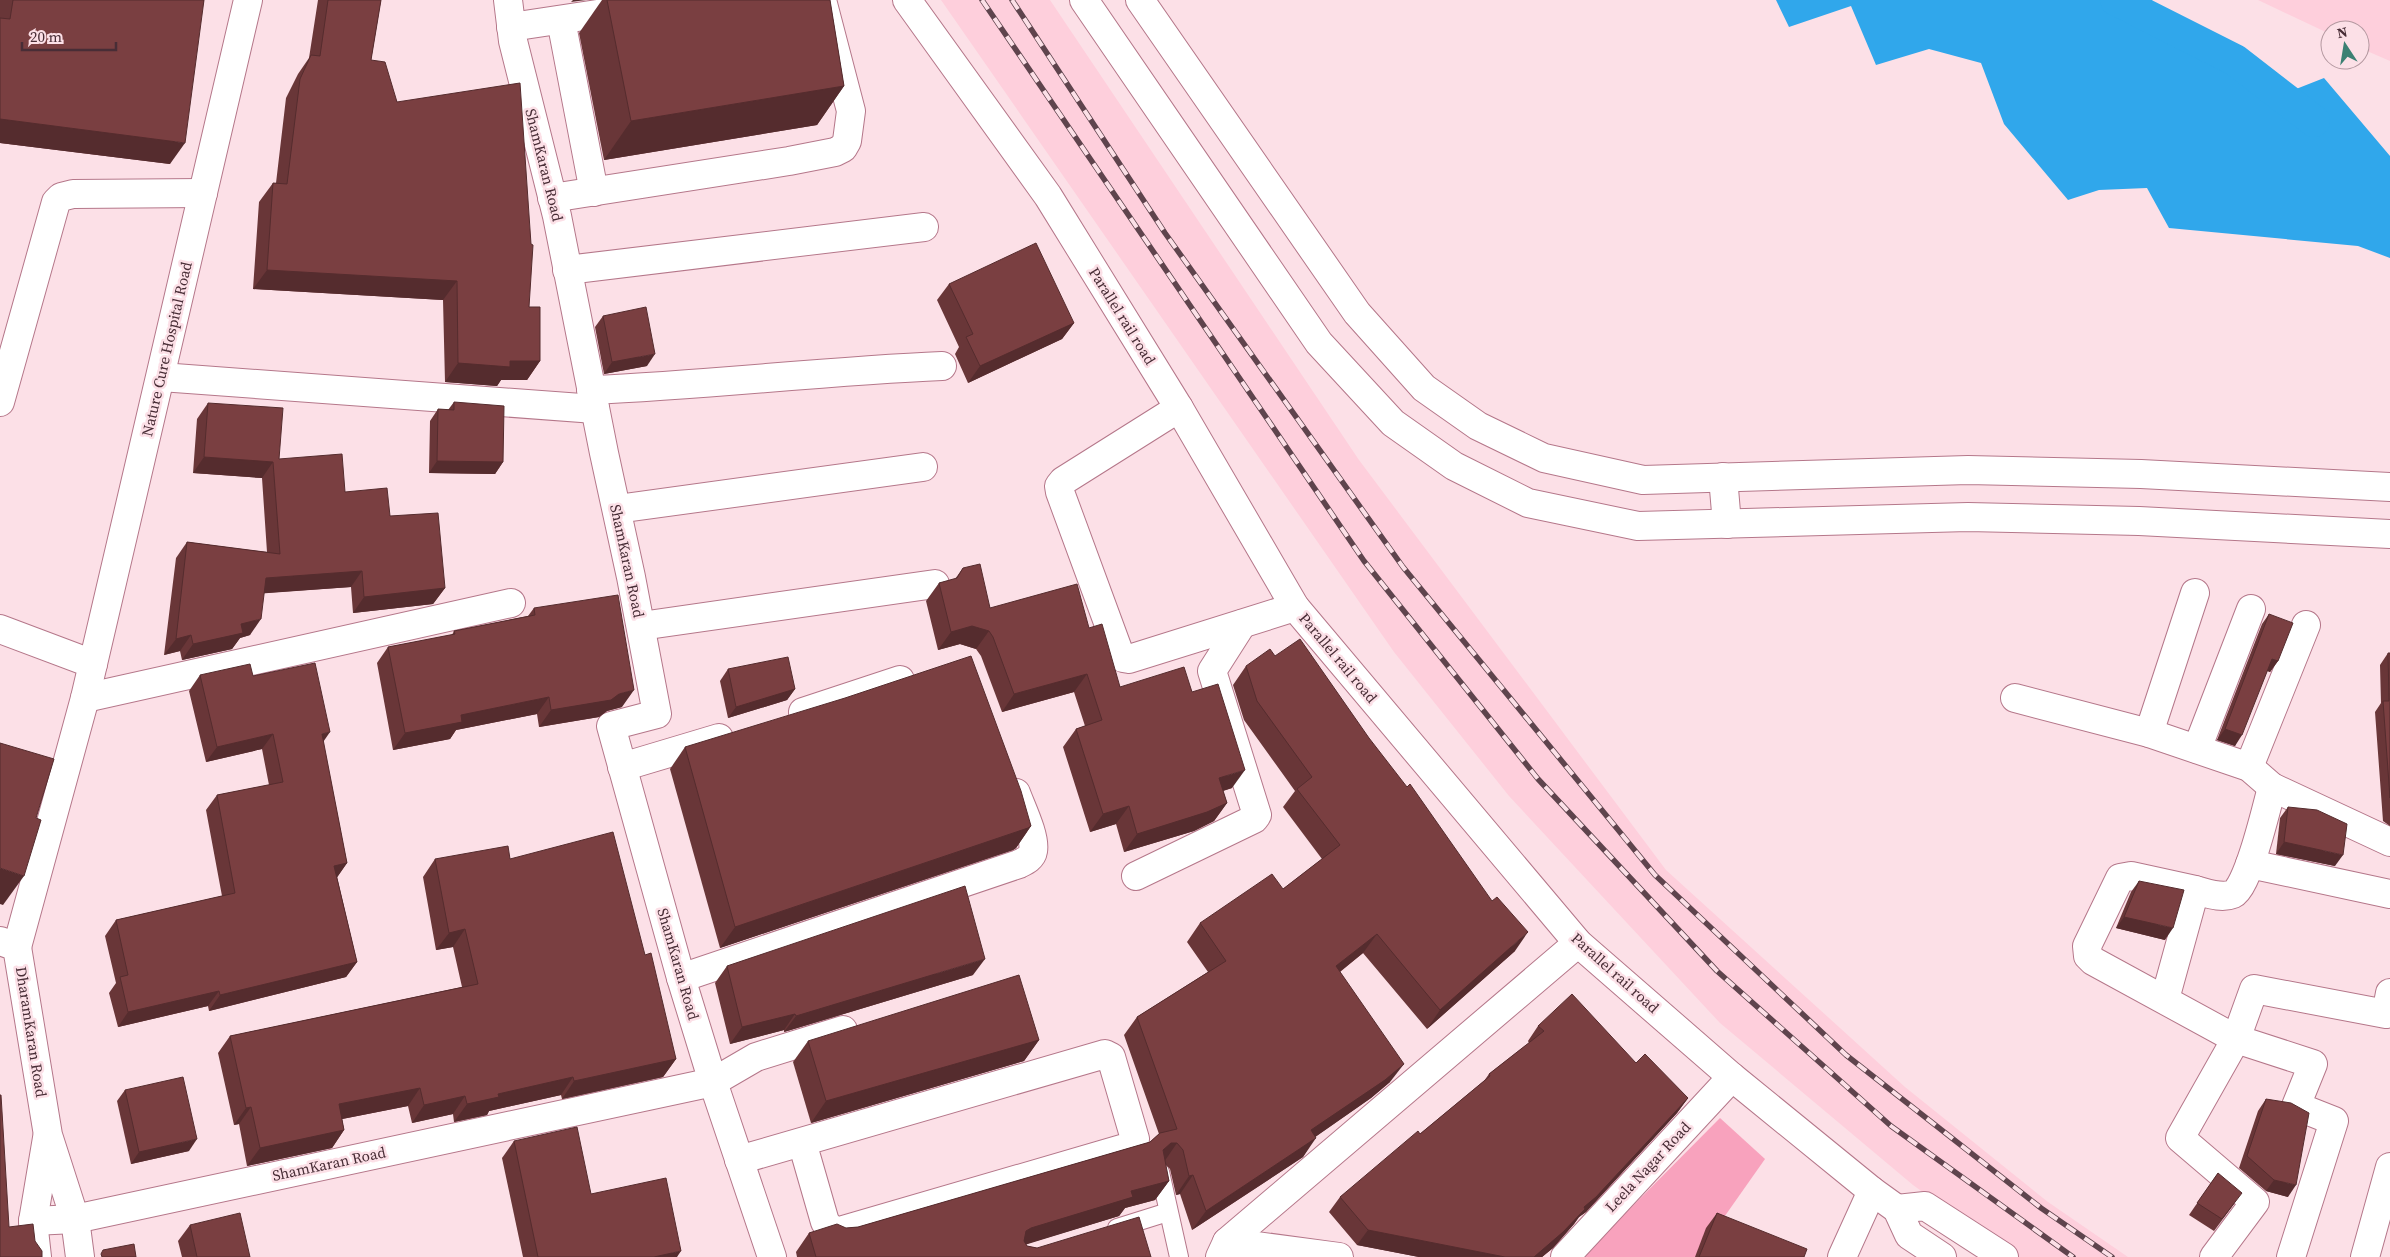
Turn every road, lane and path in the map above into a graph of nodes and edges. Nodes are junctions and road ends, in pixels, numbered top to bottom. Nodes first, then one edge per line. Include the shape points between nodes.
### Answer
1 (248, 0) edge
2 (508, 0) edge
3 (691, 0) edge
4 (822, 0) edge
5 (907, 0) edge
6 (1084, 0) edge
7 (1140, 0) edge
8 (561, 20) junction
9 (511, 28) junction
10 (594, 192) junction
11 (203, 194) junction
12 (552, 198) junction
13 (924, 227) dead end
14 (568, 270) junction
15 (942, 366) dead end
16 (161, 377) junction
17 (593, 399) junction
18 (0, 402) edge
19 (1179, 408) junction
20 (923, 467) dead end
21 (1724, 477) junction
22 (2390, 488) edge
23 (617, 509) junction
24 (1727, 524) junction
25 (2390, 534) edge
26 (935, 584) dead end
27 (2195, 593) dead end
28 (510, 603) dead end
29 (1296, 607) junction
30 (2251, 609) dead end
31 (1242, 624) junction
32 (2306, 625) dead end
33 (641, 626) junction
34 (0, 629) edge
35 (93, 664) junction
36 (924, 672) edge
37 (85, 698) junction
38 (2015, 698) dead end
39 (778, 720) edge
40 (740, 731) edge
41 (2149, 734) junction
42 (2197, 750) junction
43 (622, 767) junction
44 (1006, 767) edge
45 (2249, 767) junction
46 (2272, 787) junction
47 (2390, 842) edge
48 (2250, 864) junction
49 (1136, 876) dead end
50 (2196, 890) junction
51 (2390, 894) edge
52 (1578, 943) junction
53 (9, 944) edge
54 (681, 978) junction
55 (2390, 993) edge
56 (2165, 999) junction
57 (870, 1022) edge
58 (2236, 1039) junction
59 (1732, 1077) junction
60 (713, 1082) junction
61 (48, 1135) junction
62 (802, 1142) junction
63 (739, 1160) junction
64 (2390, 1167) edge
65 (1160, 1172) edge
66 (1872, 1191) junction
67 (1897, 1209) junction
68 (1168, 1212) junction
69 (75, 1219) junction
70 (33, 1221) junction
71 (1104, 1232) edge
72 (1224, 1250) edge
73 (37, 1257) edge
74 (80, 1257) edge
75 (772, 1257) edge
76 (1180, 1257) edge
77 (1339, 1257) edge
78 (1565, 1257) edge
79 (1842, 1257) edge
80 (1942, 1257) edge
81 (2004, 1257) edge
82 (2214, 1257) edge
83 (2291, 1257) edge
84 (2365, 1257) edge

1 - 11 street, Nature Cure Hospital Road
2 - 9 street, ShamKaran Road
3 - 8 street
4 - 10 street via 851,111 843,148 789,161
5 - 19 street, Parallel rail road via 1048,196
6 - 24 street via 1320,343 1393,423 1454,466 1528,503 1638,526
7 - 21 street via 1357,313 1424,388 1478,426 1544,458 1643,480
8 - 9 street
8 - 10 street
9 - 12 street, ShamKaran Road
10 - 12 street
11 - 16 street, Nature Cure Hospital Road
11 - 18 street via 73,194 56,202
12 - 14 street, ShamKaran Road
13 - 14 street
14 - 17 street, ShamKaran Road
15 - 17 street via 665,387
16 - 17 street
16 - 35 street, Nature Cure Hospital Road
17 - 23 street, ShamKaran Road
19 - 29 street, Parallel rail road
19 - 31 street via 1063,481 1059,486 1060,492 1123,658 1129,659
20 - 23 street
21 - 22 street via 1968,470 2141,474
21 - 24 street
23 - 33 street, ShamKaran Road
24 - 25 street via 1968,517 2130,520
26 - 33 street
27 - 41 street
28 - 37 street
29 - 31 street
29 - 52 street, Parallel rail road
30 - 42 street
31 - 49 street via 1212,672 1257,815
32 - 45 street
33 - 43 street, ShamKaran Road via 657,714 611,726
34 - 35 street
35 - 37 street, Nature Cure Hospital Road
36 - 39 street
37 - 53 street, Nature Cure Hospital Road
38 - 41 street
40 - 43 street
41 - 42 street
42 - 45 street
43 - 54 street, ShamKaran Road
44 - 54 street via 1033,840 1029,859
45 - 46 street
46 - 47 street
46 - 48 street
48 - 50 street via 2239,890 2234,894 2224,897
48 - 51 street
50 - 56 street
50 - 56 street via 2131,876 2120,878 2087,946 2088,956 2093,962
52 - 59 street, Parallel rail road
52 - 72 street
53 - 61 street, DharamKaran Road
54 - 60 street, ShamKaran Road
55 - 58 street via 2386,1014 2254,989
56 - 58 street
57 - 60 street via 756,1057
58 - 82 street via 2180,1138 2255,1202
58 - 83 street via 2313,1064 2296,1106 2334,1121
59 - 66 street, Parallel rail road
59 - 78 street, Leela Nagar Road
60 - 63 street, ShamKaran Road
60 - 69 street, ShamKaran Road
61 - 69 street, DharamKaran Road
61 - 70 street, DharamKaran Road
62 - 62 street via 1105,1054 1111,1057 1135,1139 1132,1146 840,1231 832,1231 824,1222
62 - 63 street
63 - 75 street, ShamKaran Road
64 - 84 street
65 - 68 lane
66 - 67 street, Parallel rail road
66 - 79 street
67 - 80 street, Parallel rail road via 1909,1235
67 - 81 street via 1925,1206
68 - 71 lane
68 - 76 lane
69 - 70 street, ShamKaran Road
69 - 74 street, DharamKaran Road
70 - 73 street, DharamKaran Road
72 - 77 street

